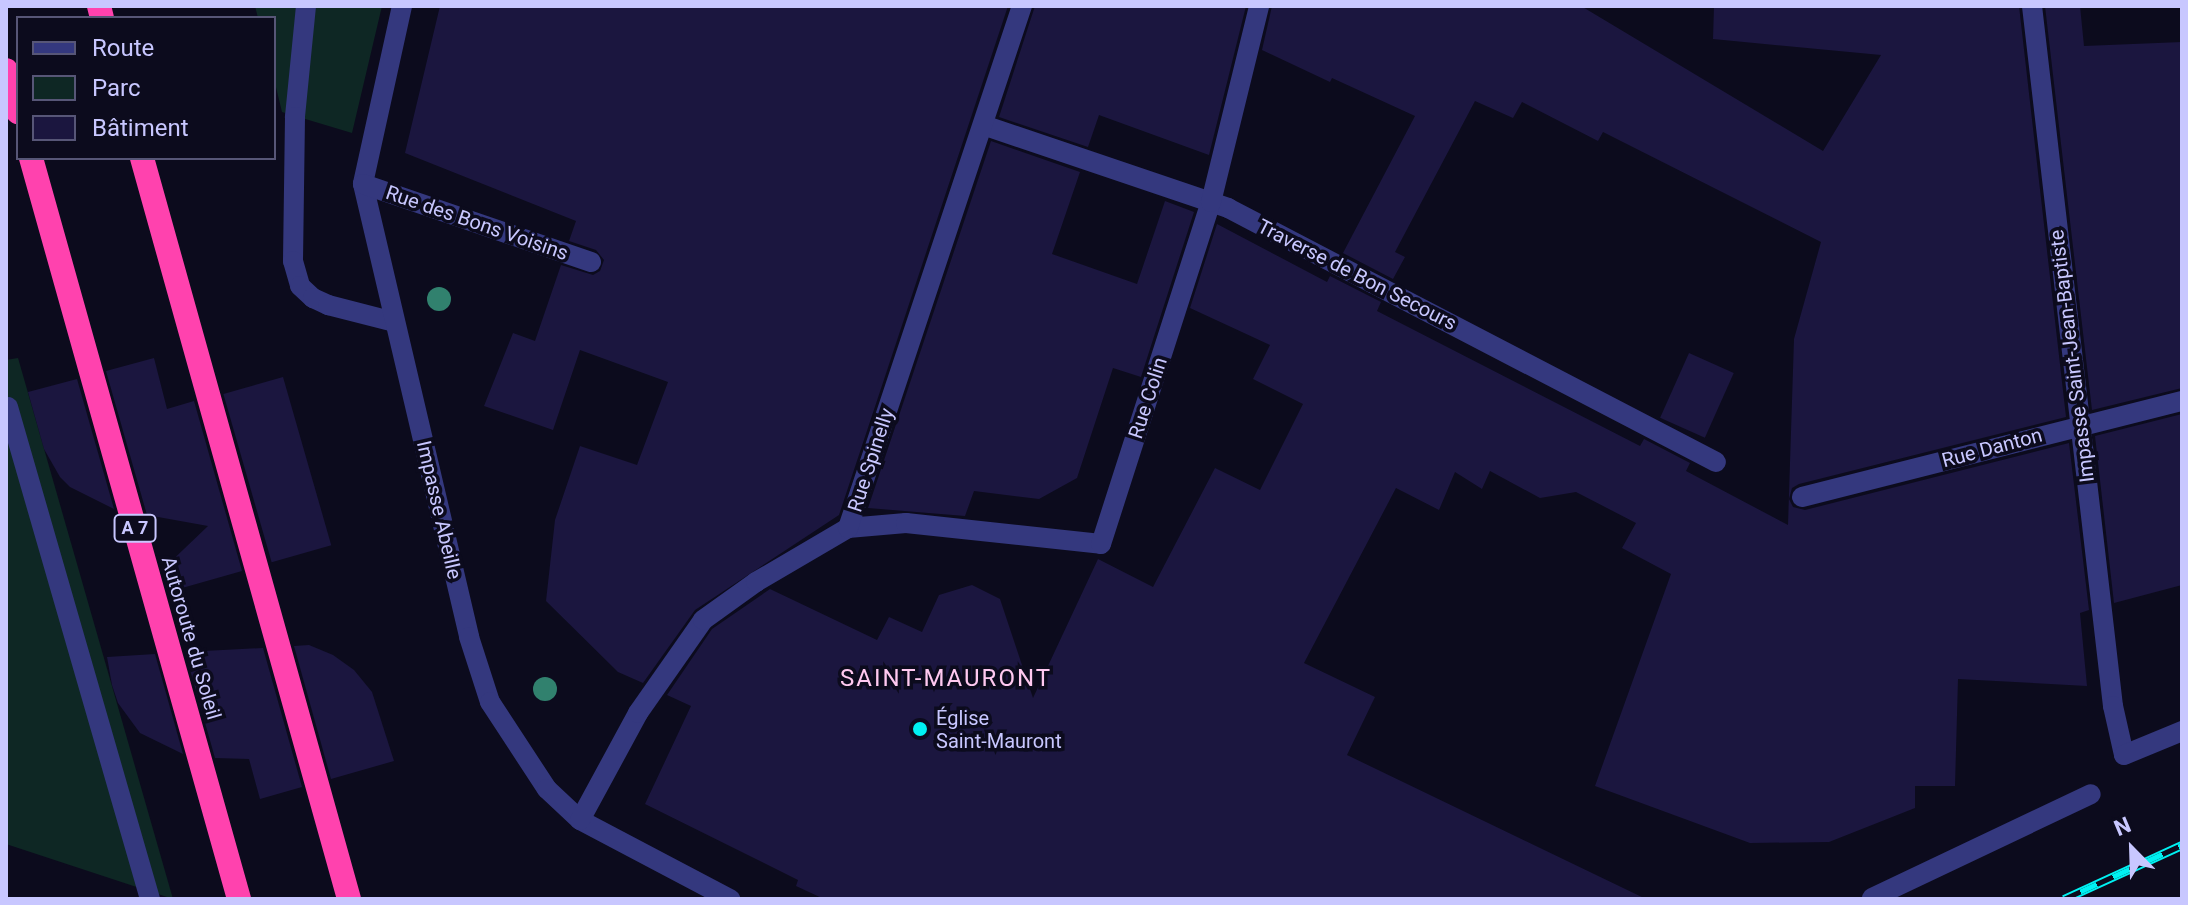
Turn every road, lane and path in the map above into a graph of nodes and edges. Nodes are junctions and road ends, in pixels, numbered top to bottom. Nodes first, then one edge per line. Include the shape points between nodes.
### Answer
1 (306, 6) edge
2 (402, 6) edge
3 (1022, 6) edge
4 (1259, 6) edge
5 (2032, 6) edge
6 (8, 75) edge
7 (16, 105) edge
8 (983, 125) junction
9 (32, 160) edge
10 (143, 160) edge
11 (363, 184) junction
12 (1211, 202) junction
13 (591, 262) dead end
14 (394, 322) junction
15 (2182, 401) edge
16 (8, 407) dead end
17 (2079, 425) junction
18 (1716, 462) dead end
19 (1802, 497) dead end
20 (848, 528) junction
21 (2182, 731) edge
22 (2091, 794) dead end
23 (580, 820) junction
24 (1872, 898) edge
25 (150, 899) edge
26 (239, 899) edge
27 (349, 899) edge
28 (730, 899) edge

1 - 14 street via 295,117 293,261 300,286 313,298
2 - 11 street, Impasse Abeille
3 - 8 street, Rue Spinelly
4 - 12 street, Rue Colin
5 - 17 street, Impasse Saint-Jean-Baptiste
6 - 7 highway
8 - 12 street, Traverse de Bon Secours
8 - 20 street, Rue Spinelly
9 - 26 highway, Autoroute du Soleil / A 7
10 - 27 highway
11 - 13 street, Rue des Bons Voisins
11 - 14 street, Impasse Abeille
12 - 18 street, Traverse de Bon Secours
12 - 20 street, Rue Colin via 1101,544 906,523
14 - 23 street, Impasse Abeille via 469,637 490,702 547,789
15 - 17 street, Rue Danton
16 - 25 street
17 - 19 street, Rue Danton
17 - 21 street, Impasse Saint-Jean-Baptiste via 2113,706 2124,755
20 - 23 street, Rue Spinelly via 703,620 638,713
22 - 24 street
23 - 28 street, Impasse Abeille

